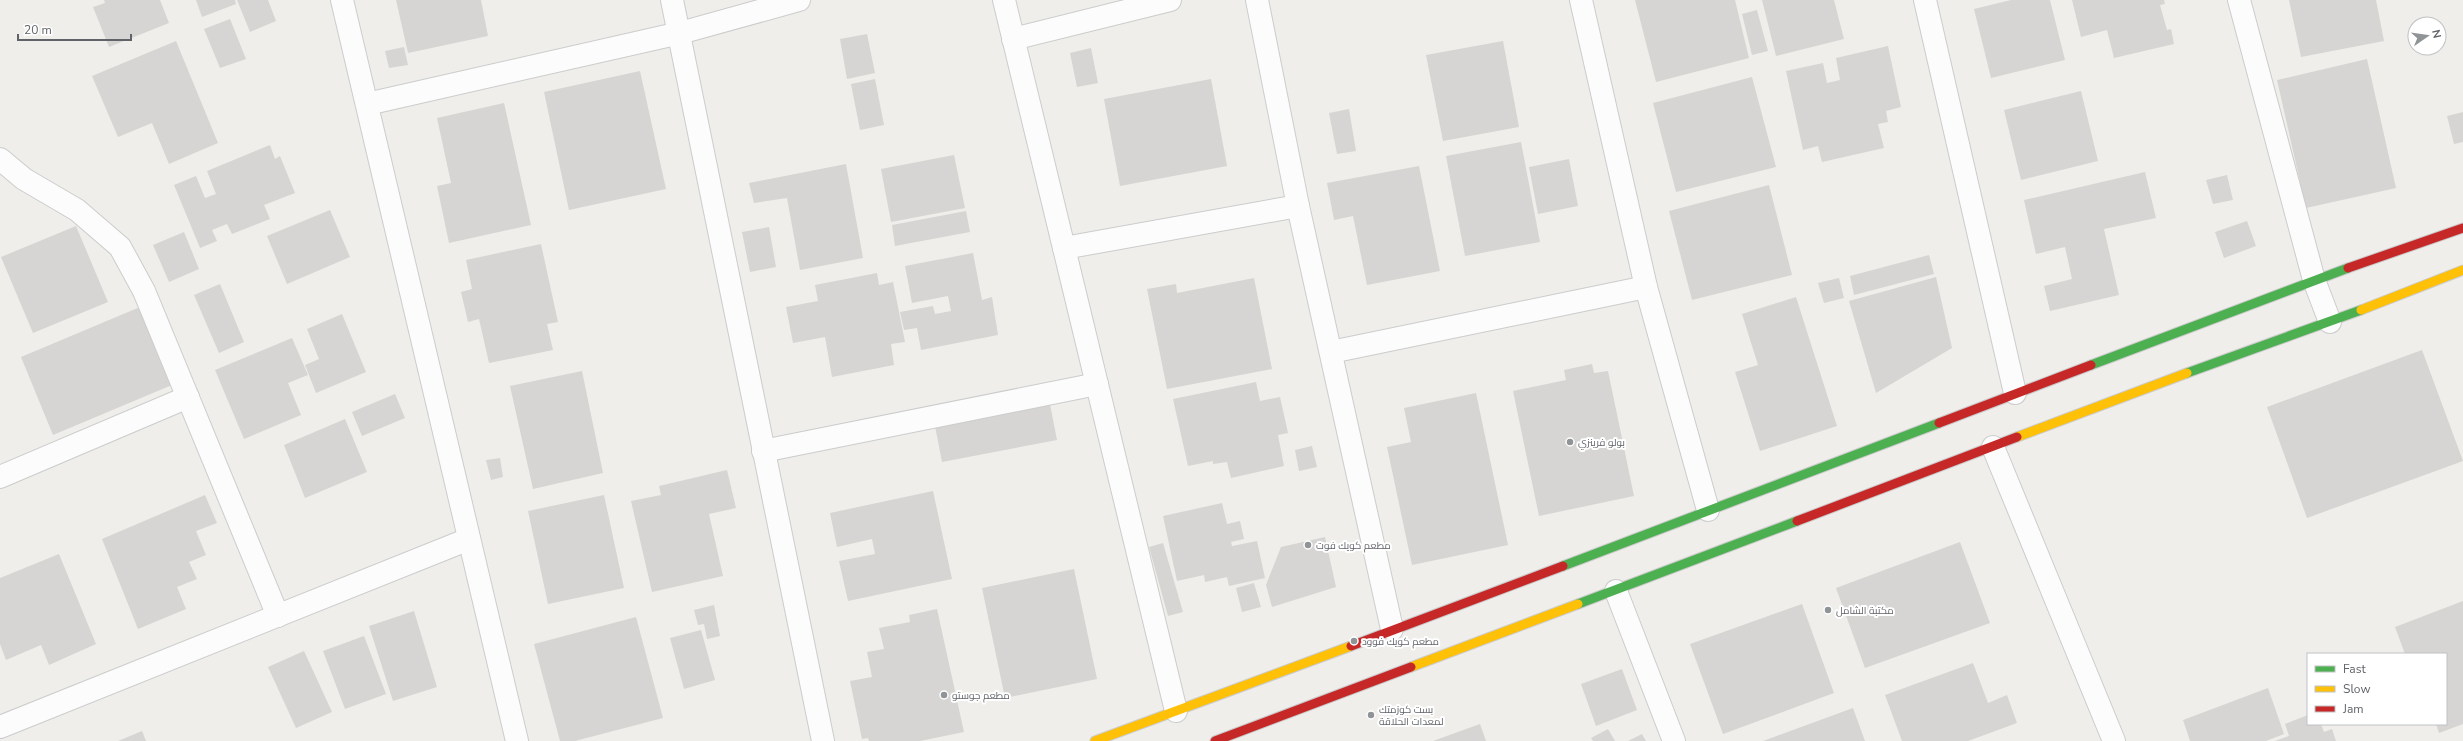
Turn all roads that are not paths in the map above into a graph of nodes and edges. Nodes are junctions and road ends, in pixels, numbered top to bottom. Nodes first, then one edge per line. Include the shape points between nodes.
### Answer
1 (342, 0) edge
2 (672, 0) edge
3 (799, 0) edge
4 (1004, 0) edge
5 (1170, 0) edge
6 (1257, 0) edge
7 (1580, 0) edge
8 (1925, 0) edge
9 (2239, 0) edge
10 (680, 33) junction
11 (1013, 39) junction
12 (367, 104) junction
13 (0, 159) edge
14 (1298, 206) junction
15 (2463, 228) edge
16 (1064, 248) junction
17 (2463, 270) edge
18 (2314, 280) junction
19 (1646, 287) junction
20 (2330, 322) junction
21 (1331, 352) junction
22 (1097, 384) junction
23 (2015, 393) junction
24 (188, 397) junction
25 (1993, 447) junction
26 (763, 451) junction
27 (0, 477) edge
28 (1708, 510) junction
29 (469, 539) junction
30 (1616, 591) junction
31 (278, 616) junction
32 (1392, 629) junction
33 (1176, 711) junction
34 (0, 727) edge
35 (517, 741) edge
36 (823, 741) edge
37 (1095, 741) edge
38 (1215, 741) edge
39 (1674, 741) edge
40 (2114, 741) edge

1 - 12 street
2 - 10 street
3 - 10 street
4 - 11 street
5 - 11 street
6 - 14 street
7 - 19 street
8 - 23 street
9 - 18 street
10 - 12 street
10 - 26 street
11 - 16 street
12 - 29 street
13 - 24 street via 24,179 77,210 120,247 144,291
14 - 16 street
14 - 21 street
15 - 18 street
16 - 22 street
17 - 20 street
18 - 20 street
18 - 23 street
19 - 21 street
19 - 28 street
20 - 25 street
21 - 32 street
22 - 26 street
22 - 33 street
23 - 28 street
24 - 27 street
24 - 31 street
25 - 30 street
25 - 40 street
26 - 36 street
28 - 32 street
29 - 31 street
29 - 35 street
30 - 38 street
30 - 39 street
31 - 34 street
32 - 33 street
33 - 37 street

